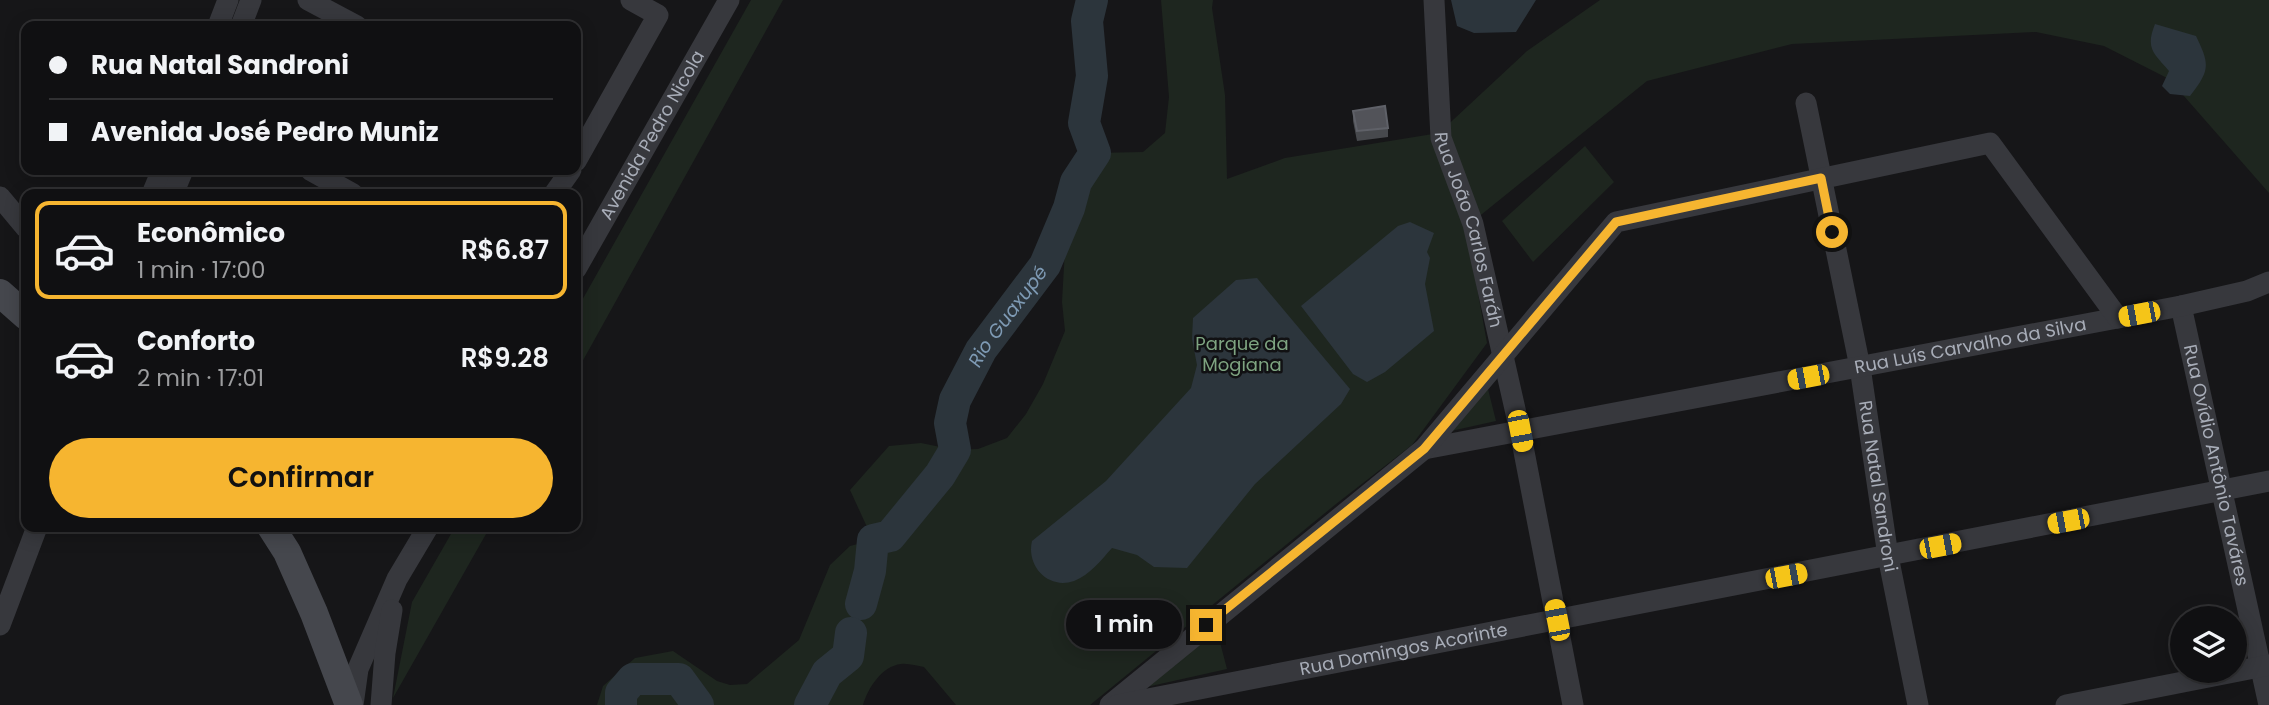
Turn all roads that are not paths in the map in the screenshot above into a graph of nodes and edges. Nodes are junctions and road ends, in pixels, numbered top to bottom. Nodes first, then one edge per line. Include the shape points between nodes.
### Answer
1 (228, 0) edge
2 (251, 0) edge
3 (308, 0) edge
4 (631, 0) edge
5 (729, 0) edge
6 (1434, 0) edge
7 (220, 21) edge
8 (243, 21) edge
9 (348, 21) edge
10 (1806, 103) dead end
11 (581, 146) edge
12 (319, 175) edge
13 (1821, 178) junction
14 (344, 189) edge
15 (0, 197) edge
16 (21, 222) edge
17 (581, 260) edge
18 (2269, 282) edge
19 (0, 292) edge
20 (2181, 306) junction
21 (21, 311) edge
22 (2118, 318) junction
23 (1503, 355) junction
24 (1860, 367) junction
25 (1520, 431) junction
26 (1424, 449) junction
27 (2269, 481) edge
28 (2221, 491) junction
29 (35, 532) edge
30 (274, 532) edge
31 (425, 532) edge
32 (1888, 556) junction
33 (397, 579) junction
34 (1557, 620) junction
35 (0, 625) edge
36 (324, 643) junction
37 (2264, 666) edge
38 (347, 670) junction
39 (1220, 695) edge
40 (331, 705) edge
41 (351, 705) edge
42 (381, 705) edge
43 (1110, 705) edge
44 (1117, 705) edge
45 (1573, 705) edge
46 (1918, 705) edge
47 (2066, 705) edge
48 (2269, 705) edge

1 - 7 street
2 - 8 street
3 - 9 street
4 - 11 street via 657,15
5 - 17 street, Avenida Pedro Nicola
6 - 23 street, Rua João Carlos Faráh via 1441,138 1473,224
10 - 13 street, Rua Natal Sandroni
12 - 14 street
13 - 22 street via 1990,143
13 - 23 street via 1616,222
13 - 24 street, Rua Natal Sandroni
15 - 16 street
18 - 20 street, Rua Luís Carvalho da Silva
19 - 21 main road
20 - 22 street, Rua Luís Carvalho da Silva
20 - 28 street, Rua Ovídio Antônio Taváres
22 - 24 street, Rua Luís Carvalho da Silva
23 - 25 street, Rua João Carlos Faráh
23 - 26 street
24 - 25 street, Rua Luís Carvalho da Silva
24 - 32 street, Rua Natal Sandroni
25 - 26 street, Rua Luís Carvalho da Silva
25 - 34 street, Rua João Carlos Faráh
26 - 43 street
27 - 28 street, Rua Domingos Acorinte
28 - 32 street, Rua Domingos Acorinte
28 - 37 street, Rua Ovídio Antônio Taváres
29 - 35 street
30 - 36 main road
31 - 33 street
32 - 34 street, Rua Domingos Acorinte
32 - 46 street, Rua Natal Sandroni
33 - 38 street
33 - 42 street
34 - 39 street, Rua Domingos Acorinte
34 - 45 street, Rua João Carlos Faráh
36 - 38 main road
36 - 40 main road
37 - 47 street
37 - 48 street, Rua Ovídio Antônio Taváres
38 - 41 main road
39 - 44 street, Rua Domingos Acorinte

